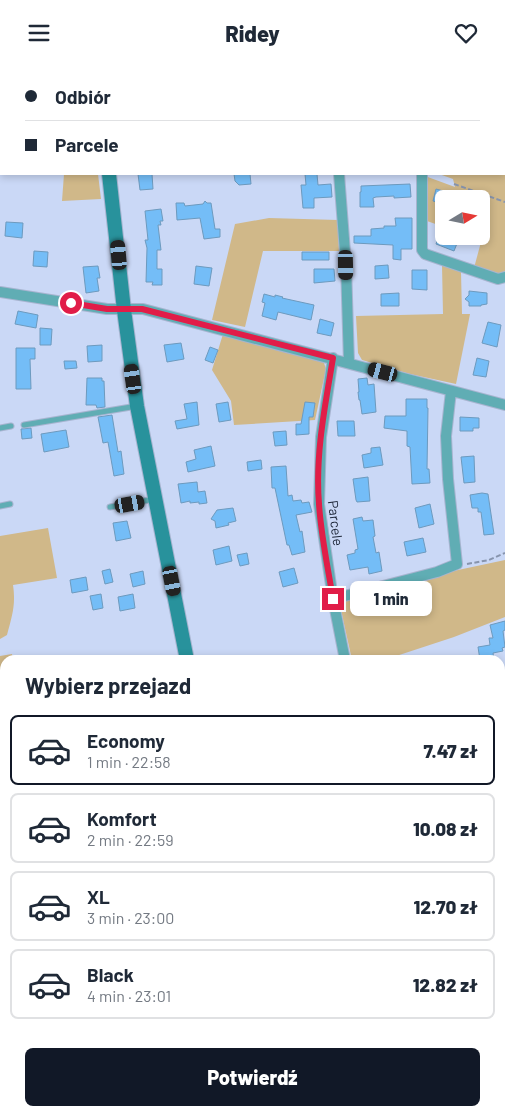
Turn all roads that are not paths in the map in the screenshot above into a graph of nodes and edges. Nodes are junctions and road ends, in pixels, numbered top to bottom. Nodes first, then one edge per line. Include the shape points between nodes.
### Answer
1 (109, 175) edge
2 (339, 175) edge
3 (422, 175) edge
4 (505, 277) edge
5 (0, 291) edge
6 (124, 310) junction
7 (333, 358) junction
8 (349, 363) junction
9 (451, 391) junction
10 (505, 405) edge
11 (137, 406) junction
12 (24, 425) dead end
13 (11, 426) dead end
14 (0, 428) edge
15 (155, 499) junction
16 (10, 504) dead end
17 (0, 506) edge
18 (110, 507) dead end
19 (333, 599) junction
20 (187, 655) edge
21 (344, 655) edge

1 - 6 street
2 - 8 street
3 - 4 street via 422,251 425,255 498,279
5 - 6 street
6 - 7 street via 142,309
6 - 11 street
7 - 8 street
7 - 19 street, Parcele via 318,469 319,505
8 - 9 street
9 - 10 street
9 - 19 street via 446,436 457,564
11 - 12 lane
11 - 15 street
13 - 14 lane
15 - 18 lane
15 - 20 street
16 - 17 lane
19 - 21 street, Parcele

